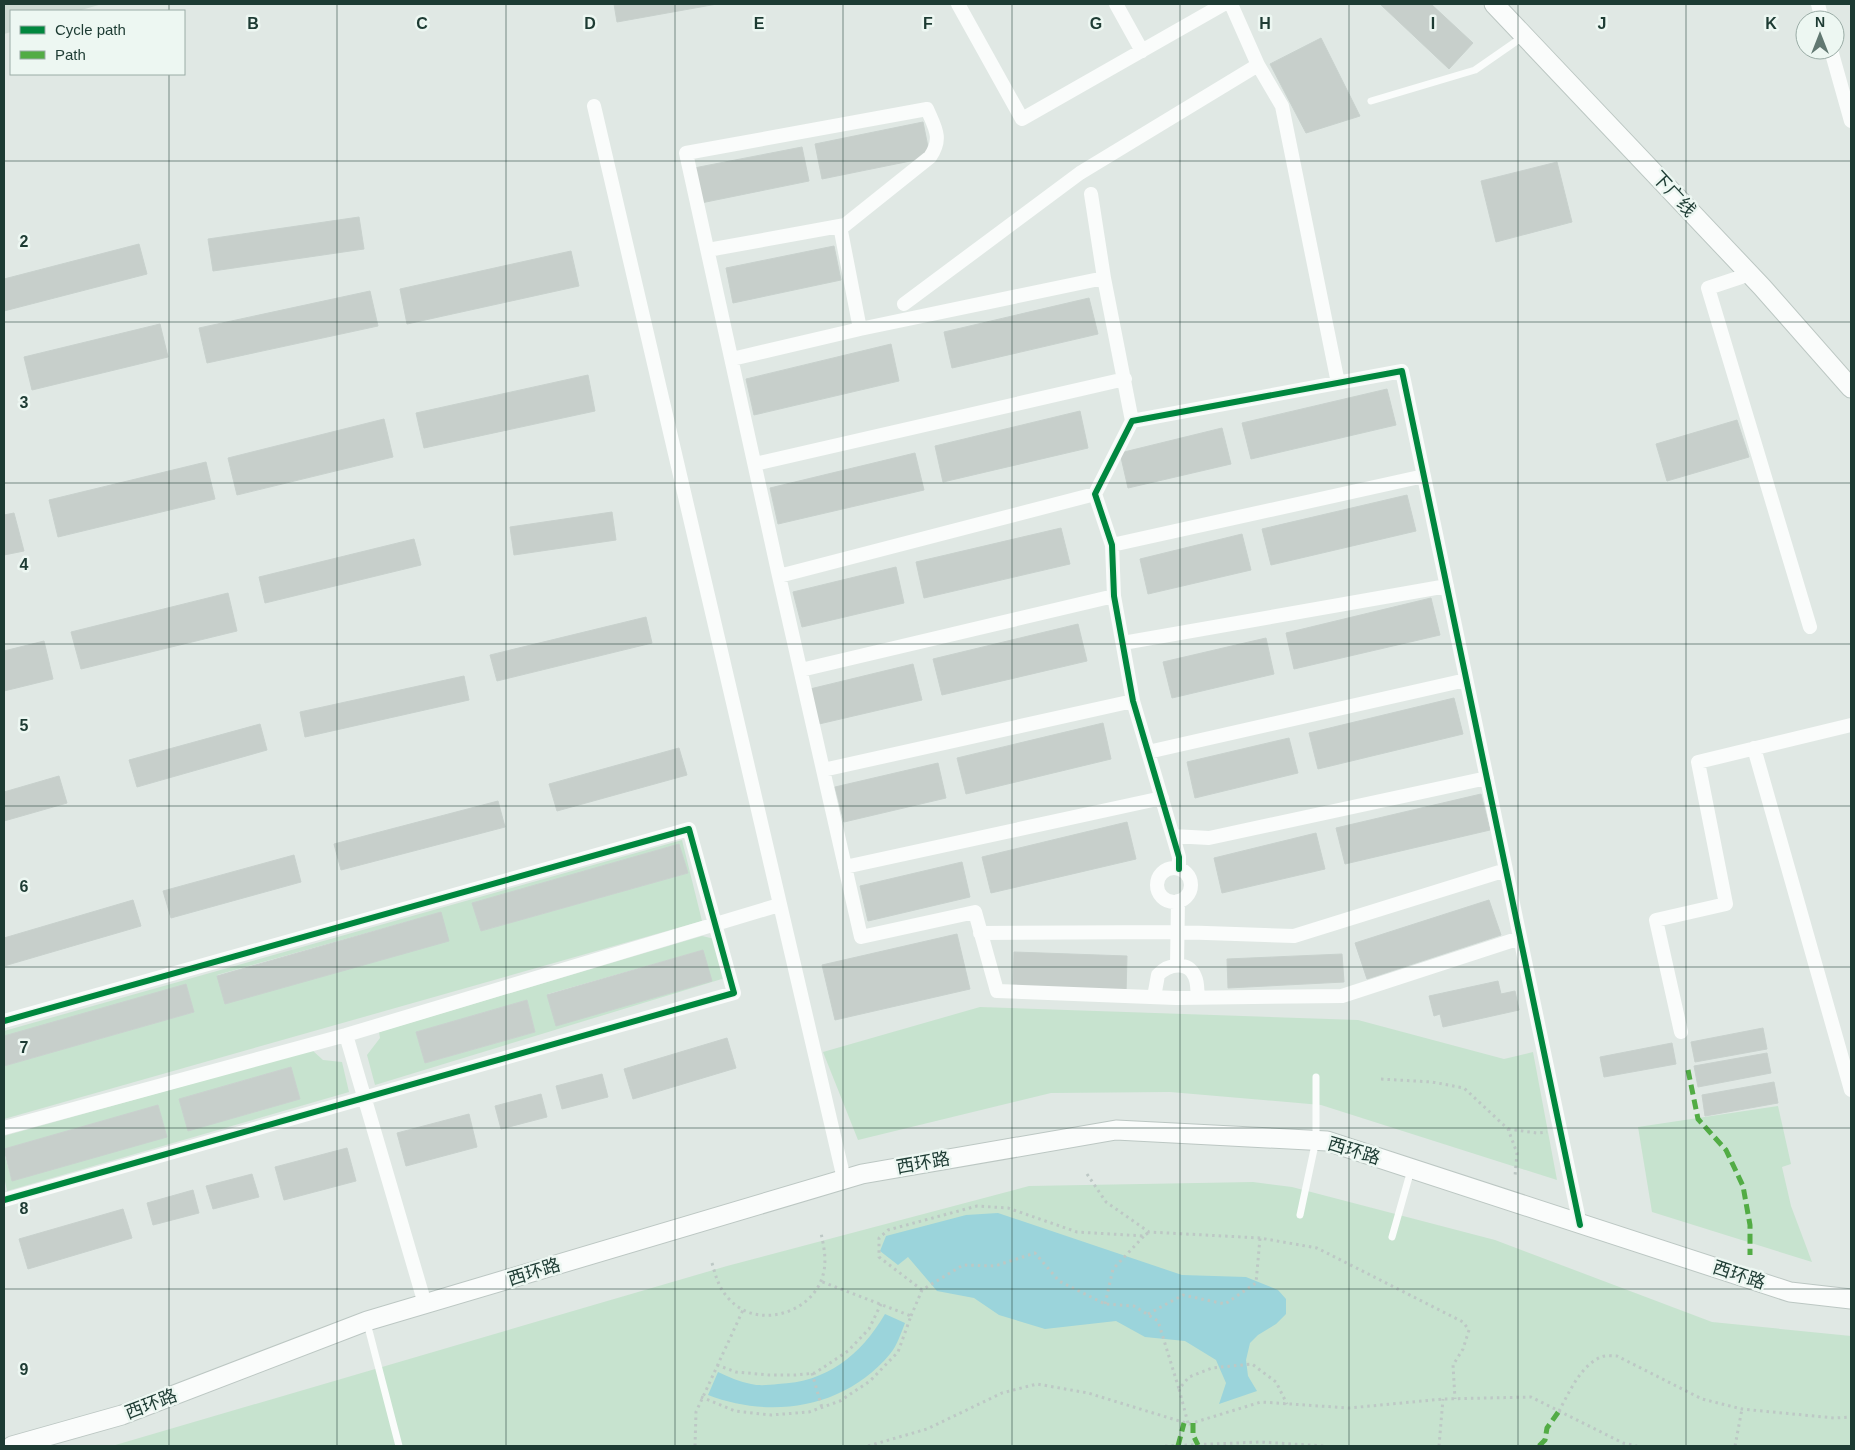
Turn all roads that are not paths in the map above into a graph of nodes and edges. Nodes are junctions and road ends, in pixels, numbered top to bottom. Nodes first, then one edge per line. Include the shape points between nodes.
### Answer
1 (958, 4) edge
2 (1116, 4) edge
3 (1224, 4) edge
4 (1232, 4) edge
5 (1494, 4) edge
6 (1524, 36) junction
7 (1142, 51) junction
8 (1834, 60) edge
9 (1258, 65) junction
10 (1371, 100) dead end
11 (594, 106) dead end
12 (1851, 121) edge
13 (1091, 194) dead end
14 (840, 226) junction
15 (708, 250) junction
16 (1750, 274) junction
17 (1104, 278) junction
18 (904, 304) dead end
19 (860, 329) junction
20 (732, 359) junction
21 (1125, 379) junction
22 (1848, 379) edge
23 (1338, 383) junction
24 (1132, 421) junction
25 (755, 464) junction
26 (1424, 476) junction
27 (1095, 494) junction
28 (1112, 545) junction
29 (779, 576) junction
30 (1447, 586) junction
31 (1114, 596) junction
32 (1810, 627) dead end
33 (1123, 644) junction
34 (801, 670) junction
35 (1466, 680) junction
36 (1133, 701) junction
37 (1851, 725) edge
38 (1754, 748) junction
39 (1148, 752) junction
40 (823, 770) junction
41 (1487, 778) junction
42 (1162, 798) junction
43 (1173, 836) junction
44 (845, 868) junction
45 (1179, 869) junction
46 (1506, 870) junction
47 (1178, 901) junction
48 (779, 905) junction
49 (715, 925) junction
50 (1177, 932) junction
51 (980, 933) junction
52 (1520, 938) junction
53 (1177, 965) junction
54 (1154, 997) junction
55 (1198, 998) junction
56 (4, 1021) edge
57 (1681, 1032) dead end
58 (346, 1035) junction
59 (1316, 1077) dead end
60 (1851, 1090) edge
61 (364, 1098) junction
62 (4, 1128) edge
63 (1316, 1140) junction
64 (1412, 1169) junction
65 (844, 1179) junction
66 (4, 1200) edge
67 (1300, 1215) dead end
68 (1580, 1224) junction
69 (1392, 1237) dead end
70 (1851, 1299) edge
71 (425, 1304) junction
72 (367, 1321) junction
73 (12, 1446) edge
74 (399, 1446) edge

1 - 7 street via 1022,119
2 - 7 street
3 - 7 street
4 - 9 street
5 - 6 main road, 下广线
6 - 10 lane via 1475,70
6 - 16 main road, 下广线
8 - 12 street
9 - 18 street via 1080,173
9 - 23 street via 1282,106
11 - 48 street
13 - 17 street
14 - 15 street
14 - 15 street via 930,157 937,147 937,133 927,109 686,153
14 - 19 street
15 - 20 street
16 - 22 main road, 下广线
16 - 32 street via 1708,288
17 - 19 street
17 - 21 street
19 - 20 street
20 - 25 street
21 - 24 street
21 - 25 street
23 - 24 street
23 - 26 street via 1402,371
24 - 27 street
25 - 29 street
26 - 28 street
26 - 30 street
27 - 28 street
27 - 29 street
28 - 31 street
29 - 34 street
30 - 33 street
30 - 35 street
31 - 33 street
31 - 34 street
33 - 36 street
34 - 40 street
35 - 39 street
35 - 41 street
36 - 39 street
36 - 40 street
37 - 38 street
38 - 57 street via 1698,762 1726,904 1656,920
38 - 60 street
39 - 42 street
40 - 44 street
41 - 43 street via 1209,838
41 - 46 street
42 - 43 street
42 - 44 street
43 - 45 street
44 - 51 street via 861,937 974,912
45 - 47 street via 1187,875 1191,885 1187,895
45 - 47 street via 1167,870 1157,882 1162,897
46 - 50 street via 1294,936
46 - 52 street
47 - 50 street
48 - 49 street
48 - 65 street
49 - 56 street via 689,829
49 - 58 street
49 - 61 street via 734,993
50 - 51 street
50 - 53 street
51 - 54 street via 997,991
52 - 55 street via 1342,996
52 - 68 street
53 - 54 street via 1168,966 1158,975
53 - 55 street via 1193,973
54 - 55 street
58 - 61 street
58 - 62 street
59 - 63 lane
61 - 66 street
61 - 71 street
63 - 64 main road, 西环路
63 - 65 main road, 西环路 via 1116,1130
63 - 67 lane
64 - 68 main road, 西环路
64 - 69 lane
65 - 71 main road, 西环路
68 - 70 main road, 西环路 via 1790,1292
71 - 72 main road, 西环路
72 - 73 main road, 西环路 via 122,1415
72 - 74 lane

